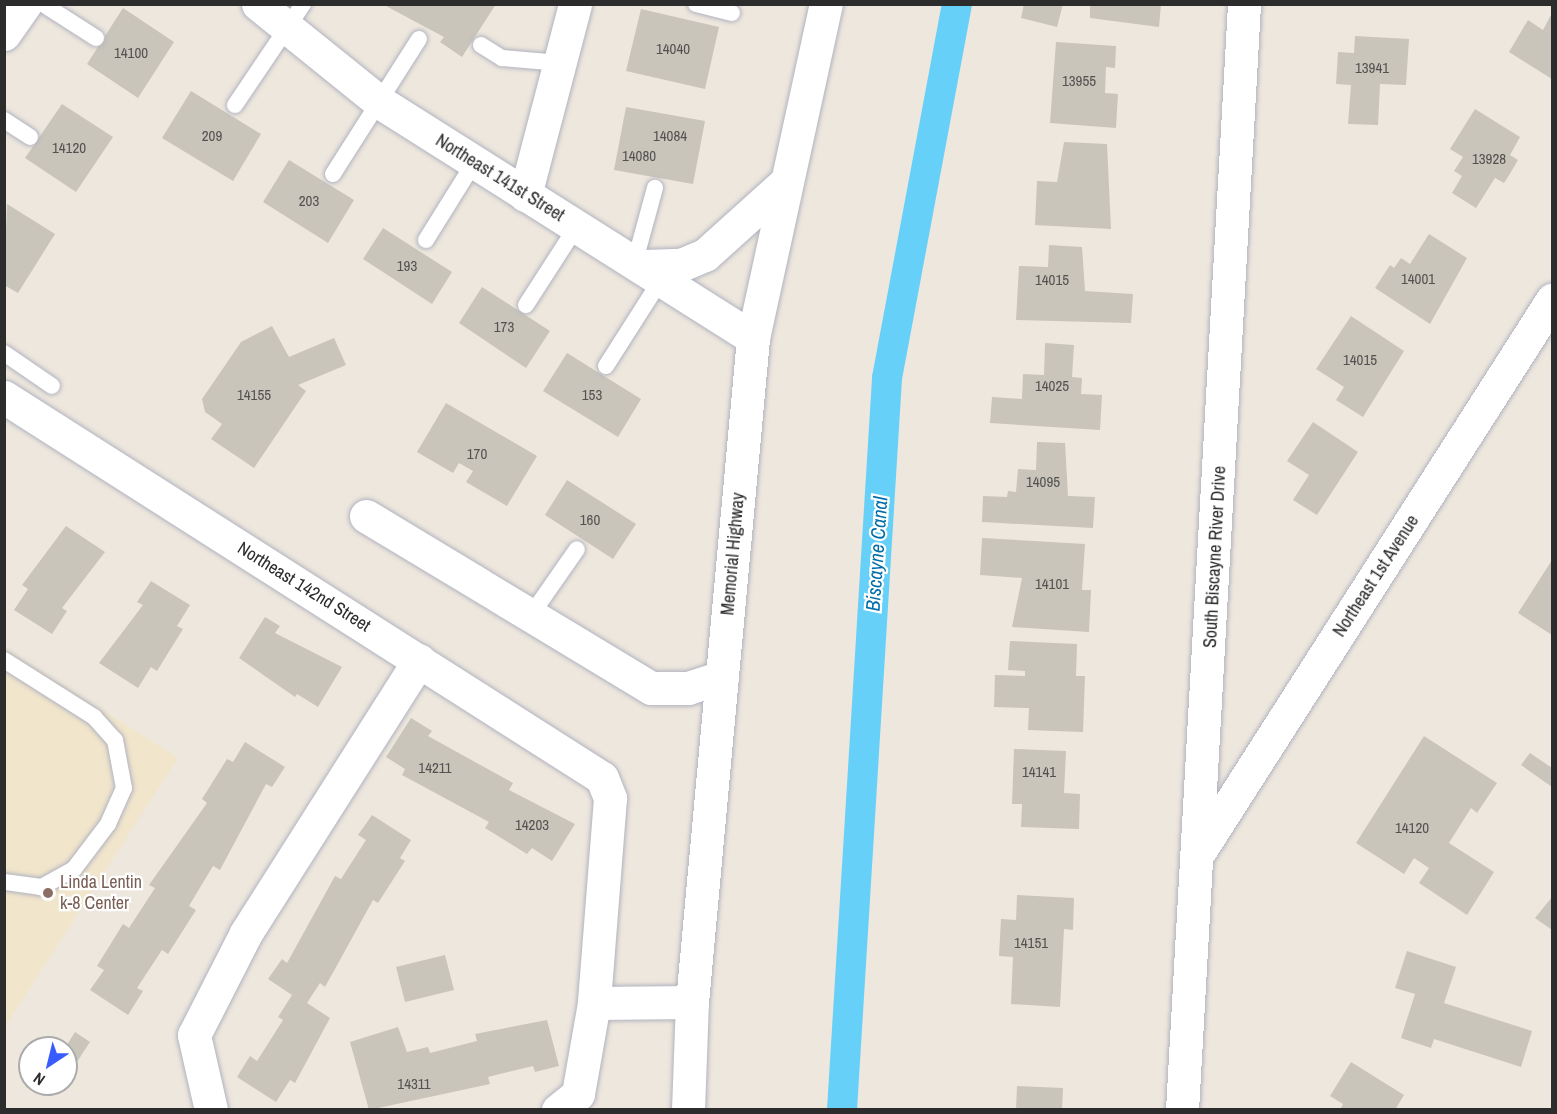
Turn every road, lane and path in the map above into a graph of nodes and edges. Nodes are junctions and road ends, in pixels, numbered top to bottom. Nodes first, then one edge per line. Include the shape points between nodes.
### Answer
1 (25, 4) edge
2 (43, 4) edge
3 (258, 4) edge
4 (575, 4) edge
5 (696, 4) edge
6 (826, 4) edge
7 (1244, 4) edge
8 (732, 13) dead end
9 (295, 16) edge
10 (4, 34) edge
11 (96, 38) dead end
12 (419, 39) dead end
13 (481, 45) dead end
14 (560, 63) junction
15 (378, 101) junction
16 (236, 105) dead end
17 (4, 120) edge
18 (30, 137) dead end
19 (474, 163) junction
20 (333, 174) dead end
21 (786, 182) junction
22 (655, 188) dead end
23 (525, 195) junction
24 (577, 226) junction
25 (426, 240) dead end
26 (647, 269) junction
27 (1552, 300) edge
28 (525, 305) dead end
29 (753, 338) junction
30 (4, 353) edge
31 (606, 366) dead end
32 (52, 386) dead end
33 (4, 397) edge
34 (366, 516) dead end
35 (577, 549) dead end
36 (531, 615) junction
37 (4, 660) edge
38 (419, 660) junction
39 (722, 677) junction
40 (1199, 852) junction
41 (4, 882) edge
42 (692, 1002) junction
43 (594, 1003) junction
44 (211, 1110) edge
45 (558, 1110) edge
46 (688, 1110) edge
47 (1182, 1110) edge

1 - 10 street
2 - 11 lane
3 - 9 street, Northeast 141st Street
4 - 14 street
5 - 8 lane
6 - 21 street, Memorial Highway
7 - 40 street, South Biscayne River Drive
9 - 15 street, Northeast 141st Street
9 - 16 lane
12 - 15 lane
13 - 14 lane via 502,58
14 - 23 street
15 - 19 street, Northeast 141st Street
15 - 20 lane
17 - 18 lane
19 - 23 street, Northeast 141st Street
19 - 25 lane
21 - 26 street via 705,255 681,265
21 - 29 street, Memorial Highway
22 - 26 lane
23 - 24 street, Northeast 141st Street
24 - 26 street, Northeast 141st Street
24 - 28 lane
26 - 29 street, Northeast 141st Street
26 - 31 lane
27 - 40 street, Northeast 1st Avenue
29 - 39 street, Memorial Highway
30 - 32 lane
33 - 38 street, Northeast 142nd Street
34 - 36 street
35 - 36 lane
36 - 39 street via 651,688 688,688
37 - 41 lane via 94,717 115,740 124,788 108,824 74,869 41,887
38 - 43 street, Northeast 142nd Street via 602,778 609,798
38 - 44 street via 246,933 194,1035
39 - 42 street, Memorial Highway
40 - 47 street, South Biscayne River Drive
42 - 43 street
42 - 46 street, Memorial Highway
43 - 45 street via 578,1094

